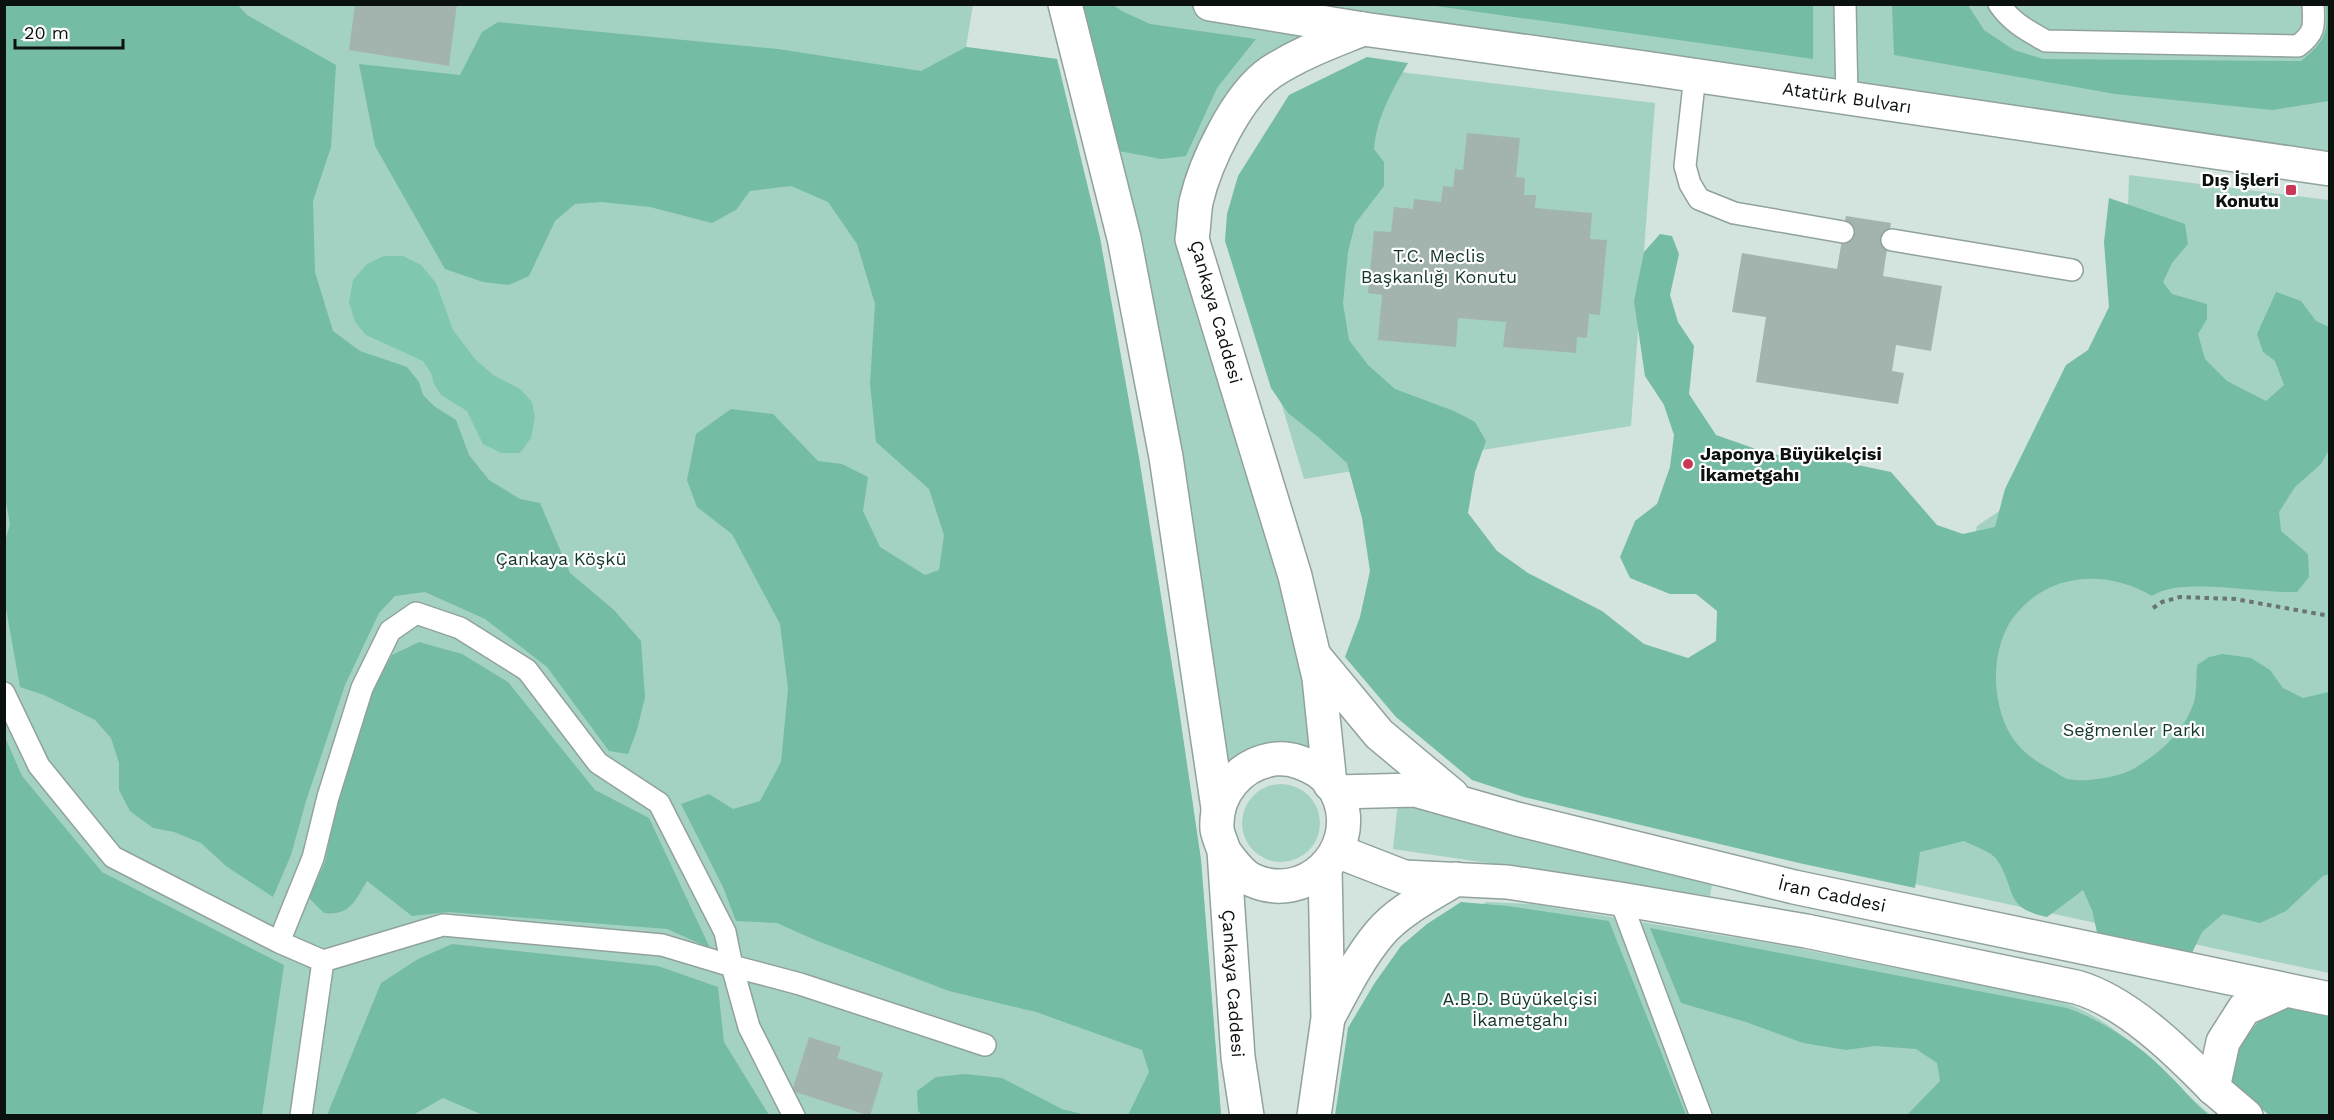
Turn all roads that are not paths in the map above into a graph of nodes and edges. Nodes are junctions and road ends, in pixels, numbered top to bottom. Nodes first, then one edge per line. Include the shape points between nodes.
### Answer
1 (1065, 4) edge
2 (1210, 4) edge
3 (1845, 4) edge
4 (1999, 4) edge
5 (2313, 4) edge
6 (1363, 29) junction
7 (1695, 75) junction
8 (1847, 98) junction
9 (2330, 169) edge
10 (1844, 232) dead end
11 (1892, 240) dead end
12 (2072, 270) dead end
13 (1314, 655) junction
14 (4, 693) edge
15 (1334, 788) junction
16 (1461, 802) junction
17 (1218, 808) junction
18 (1224, 851) junction
19 (1331, 859) junction
20 (1456, 879) junction
21 (1620, 899) junction
22 (279, 942) junction
23 (322, 961) junction
24 (732, 966) junction
25 (2286, 990) junction
26 (2330, 999) edge
27 (1328, 1018) junction
28 (985, 1045) dead end
29 (2213, 1088) junction
30 (301, 1116) edge
31 (794, 1116) edge
32 (1247, 1116) edge
33 (1314, 1116) edge
34 (1701, 1116) edge
35 (2246, 1116) edge

1 - 17 main road, Çankaya Caddesi via 1124,238 1164,445
2 - 6 main road
3 - 8 lane
4 - 5 lane via 2007,16 2046,41 2298,46 2314,27
6 - 7 main road, Atatürk Bulvarı
6 - 13 main road, Çankaya Caddesi via 1302,53 1268,74 1232,113 1196,203 1192,239 1295,576
7 - 8 main road, Atatürk Bulvarı
7 - 10 lane via 1685,165 1700,200 1734,213
8 - 9 main road, Atatürk Bulvarı
11 - 12 lane
13 - 15 main road, Çankaya Caddesi
13 - 16 main road via 1379,734
14 - 22 lane via 39,766 113,857
15 - 16 main road, İran Caddesi via 1415,790
15 - 17 main road via 1323,774 1304,763 1283,758 1261,762 1242,772 1227,788
15 - 19 main road, Çankaya Caddesi via 1344,812 1344,832
16 - 25 main road, İran Caddesi via 1794,887
17 - 18 main road, Çankaya Caddesi via 1217,830
18 - 19 main road, Çankaya Caddesi via 1243,873 1270,885 1290,885 1309,879
18 - 32 main road, Çankaya Caddesi via 1238,1057
19 - 20 main road via 1404,877
19 - 27 main road, Çankaya Caddesi
20 - 21 main road via 1507,882
20 - 27 main road via 1381,931
21 - 29 main road via 1806,931 2094,992 2148,1028
21 - 34 lane
22 - 23 lane
22 - 24 lane via 313,858 362,688 390,631 416,613 460,628 527,670 598,763 658,803 725,932
23 - 24 lane via 443,925 662,945
23 - 30 lane
24 - 28 lane via 800,984
24 - 31 lane via 749,1027
25 - 26 main road, İran Caddesi
25 - 29 main road via 2244,1009 2223,1042
27 - 33 main road, Çankaya Caddesi
29 - 35 main road

